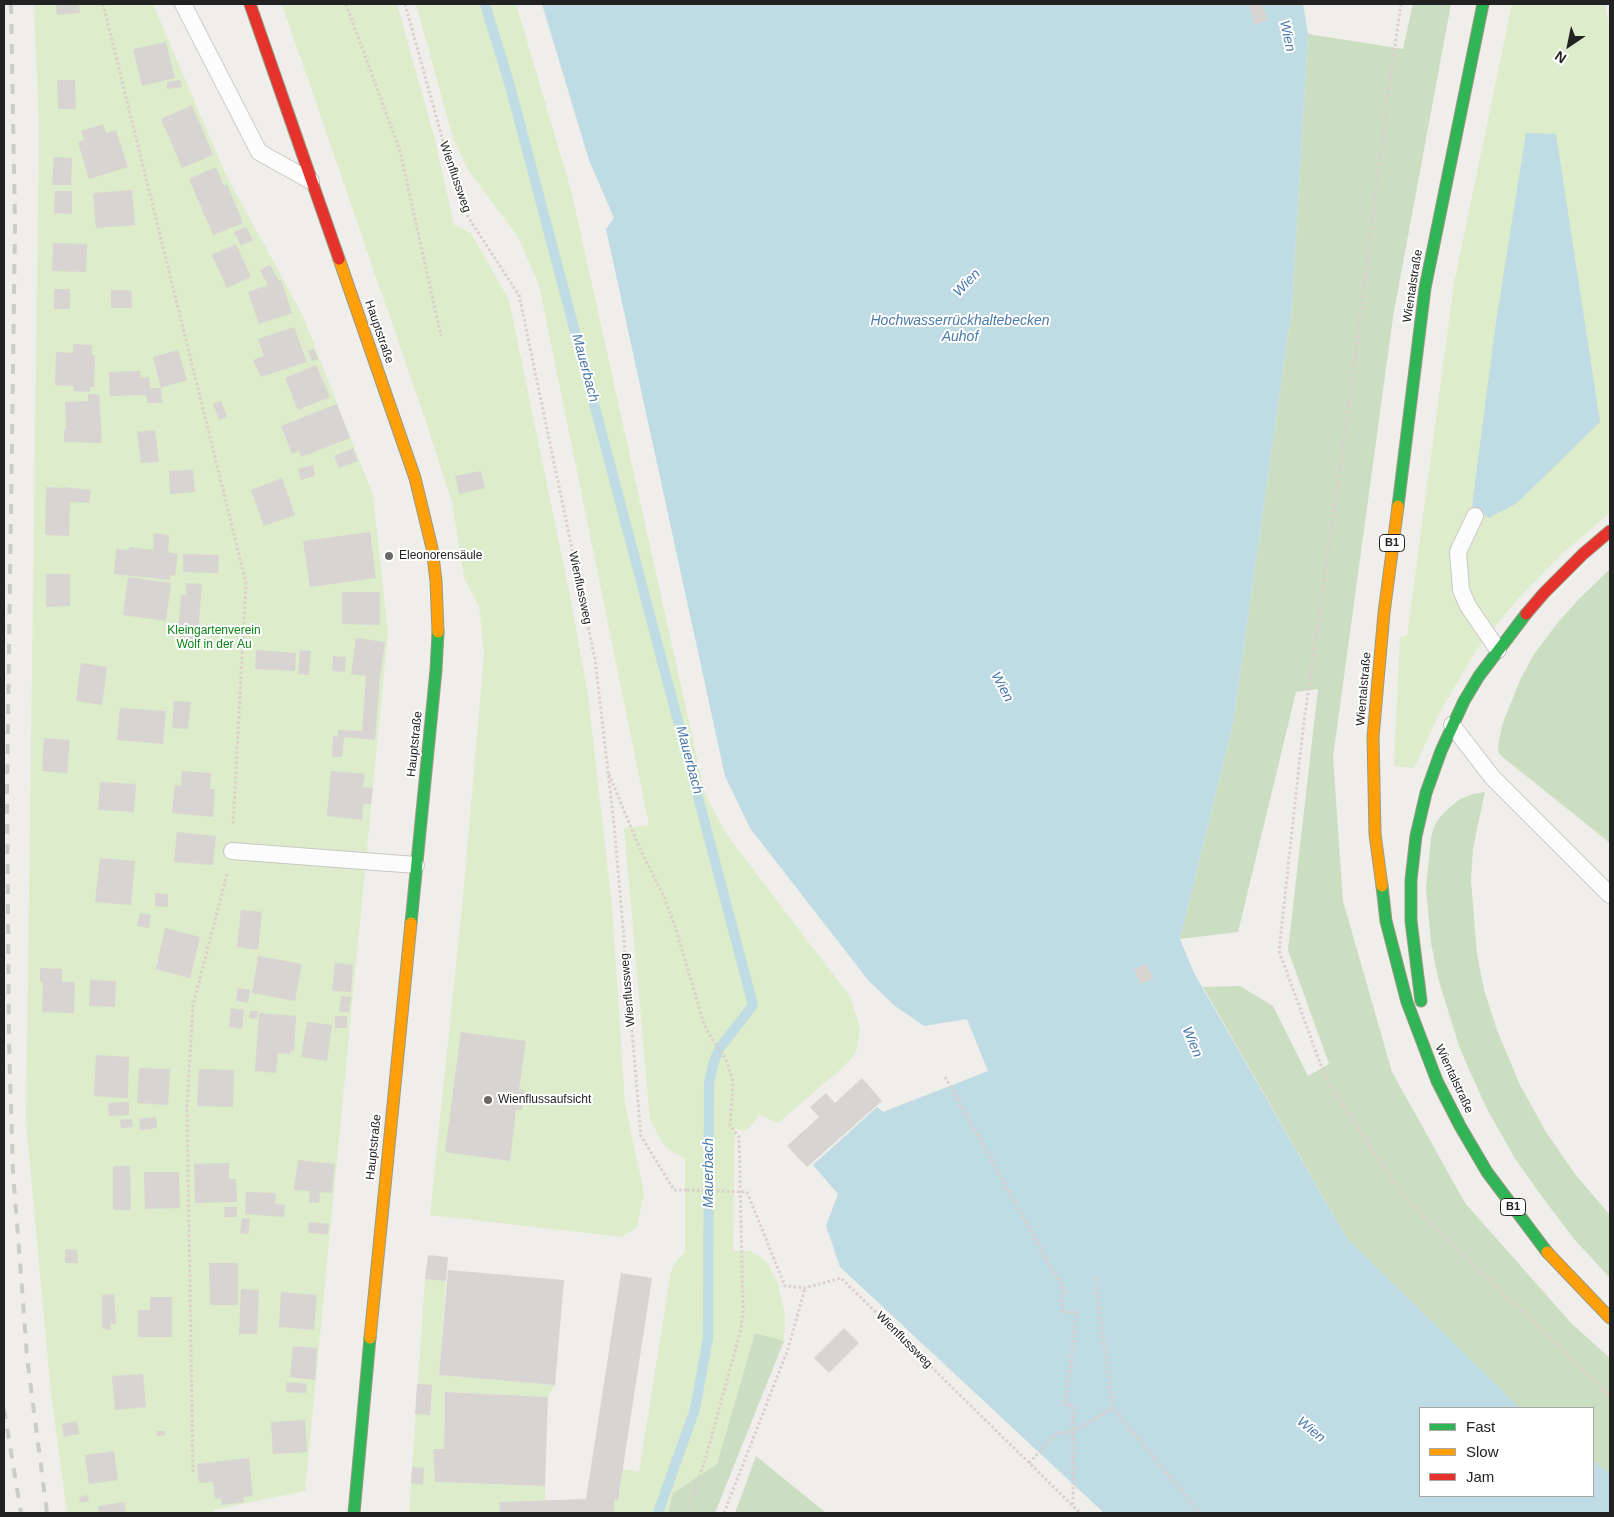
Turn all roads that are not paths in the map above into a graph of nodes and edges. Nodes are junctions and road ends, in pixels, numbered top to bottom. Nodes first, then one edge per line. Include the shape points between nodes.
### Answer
1 (184, 4) edge
2 (250, 4) edge
3 (1483, 4) edge
4 (311, 181) junction
5 (1474, 516) dead end
6 (1610, 531) edge
7 (1498, 650) junction
8 (1452, 725) junction
9 (232, 851) road end
10 (416, 865) junction
11 (1610, 895) edge
12 (1437, 1081) junction
13 (1610, 1318) edge
14 (354, 1513) edge

1 - 4 lane via 259,152
2 - 4 main road, Hauptstraße
3 - 12 main road, Wientalstraße / B1 via 1425,288 1384,613 1374,737 1375,834 1386,921 1407,1002
4 - 10 main road, Hauptstraße via 415,478 432,548 438,620 436,670
5 - 7 lane via 1458,552 1461,590
6 - 7 main road via 1544,593
7 - 8 main road
8 - 11 lane via 1492,777
8 - 12 main road via 1426,793 1416,836 1411,880 1412,921 1422,1004
9 - 10 lane
10 - 14 main road, Hauptstraße
12 - 13 main road, Wientalstraße / B1 via 1487,1172 1549,1254

